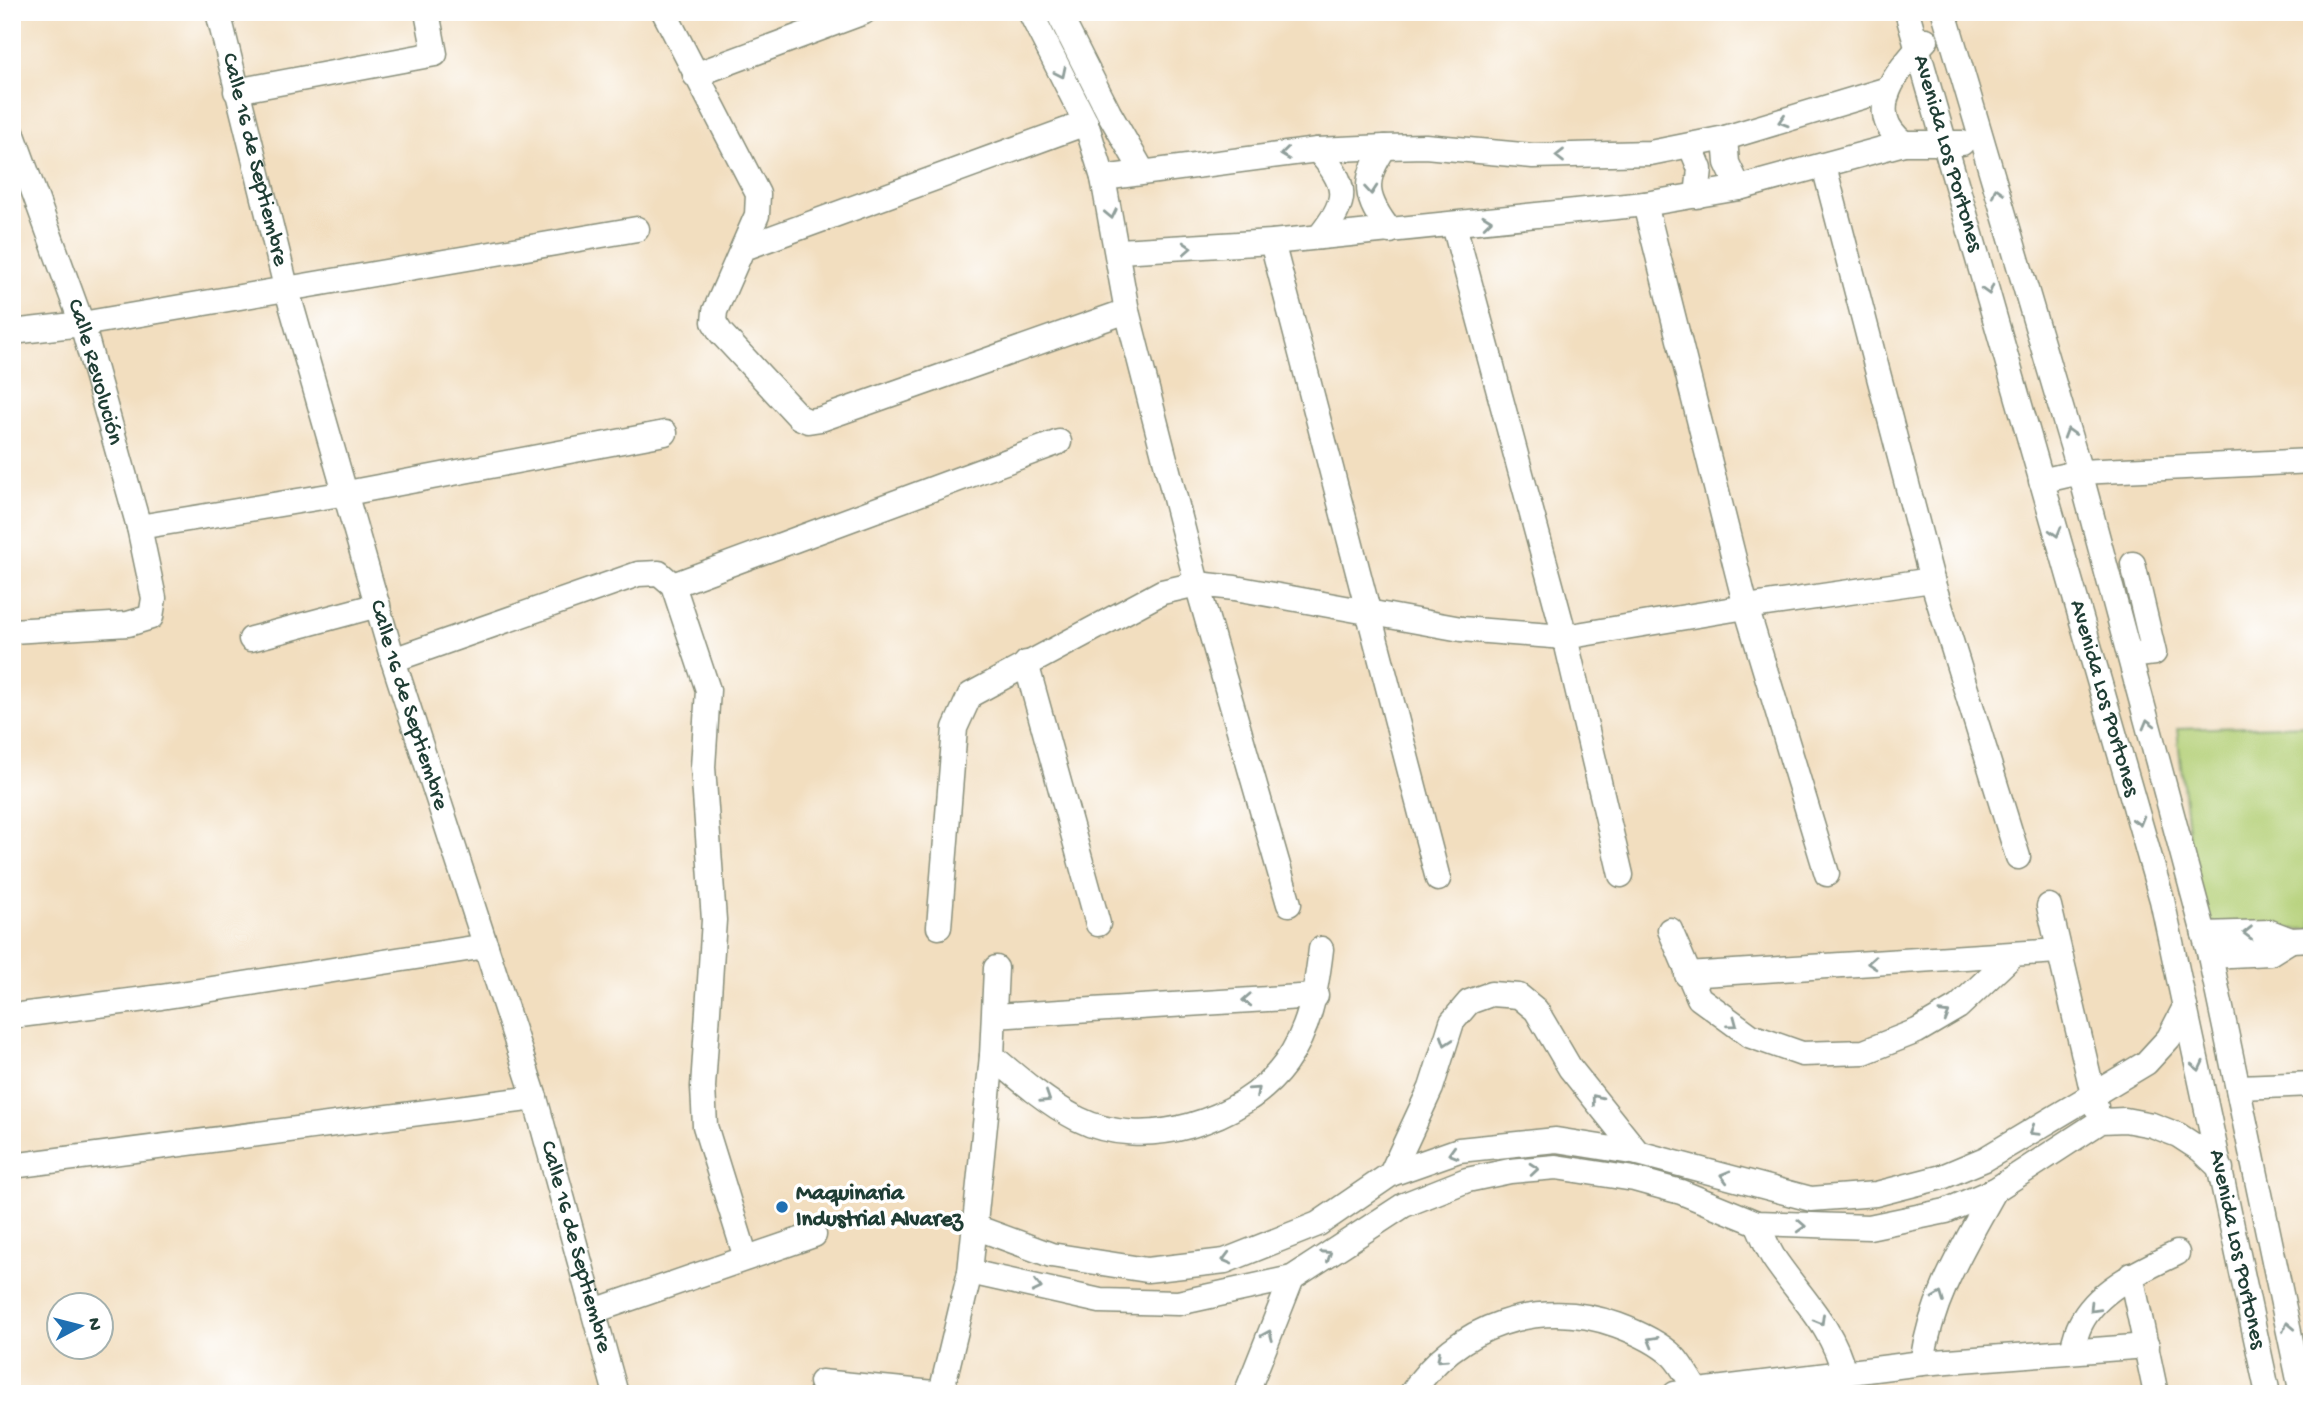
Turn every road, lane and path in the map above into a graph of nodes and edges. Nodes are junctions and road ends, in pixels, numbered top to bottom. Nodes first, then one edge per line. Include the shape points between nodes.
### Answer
1 (218, 12) edge
2 (426, 12) edge
3 (664, 12) edge
4 (864, 12) edge
5 (1031, 12) edge
6 (1058, 12) edge
7 (1907, 12) edge
8 (1948, 15) edge
9 (1919, 48) junction
10 (695, 75) junction
11 (1888, 89) junction
12 (236, 91) junction
13 (1086, 124) junction
14 (12, 132) edge
15 (1726, 138) junction
16 (1981, 138) junction
17 (1904, 143) junction
18 (1947, 145) junction
19 (1385, 147) junction
20 (1691, 147) junction
21 (1317, 150) junction
22 (1824, 166) junction
23 (1143, 172) junction
24 (1103, 178) junction
25 (1738, 188) junction
26 (1697, 196) junction
27 (1645, 204) junction
28 (1454, 225) junction
29 (637, 229) dead end
30 (1390, 231) junction
31 (1319, 237) junction
32 (1272, 242) junction
33 (744, 247) junction
34 (1119, 251) junction
35 (286, 288) junction
36 (1127, 311) junction
37 (82, 324) junction
38 (12, 332) edge
39 (665, 433) dead end
40 (1059, 442) dead end
41 (2312, 461) edge
42 (2080, 472) junction
43 (2041, 481) junction
44 (347, 493) junction
45 (139, 527) junction
46 (2133, 564) dead end
47 (1932, 580) junction
48 (1197, 584) junction
49 (673, 585) junction
50 (378, 606) junction
51 (1746, 607) junction
52 (2144, 609) junction
53 (2118, 612) junction
54 (1366, 613) junction
55 (12, 631) edge
56 (1565, 637) junction
57 (251, 639) dead end
58 (2130, 656) junction
59 (393, 660) junction
60 (1026, 663) junction
61 (2018, 857) dead end
62 (1827, 874) dead end
63 (1621, 875) dead end
64 (1438, 879) dead end
65 (2193, 894) junction
66 (2162, 900) junction
67 (1289, 904) dead end
68 (2049, 906) dead end
69 (1098, 924) dead end
70 (939, 927) dead end
71 (1670, 930) dead end
72 (2301, 939) edge
73 (2207, 945) junction
74 (486, 946) junction
75 (1321, 949) dead end
76 (2058, 951) junction
77 (2014, 954) junction
78 (996, 968) dead end
79 (1687, 975) junction
80 (1315, 996) junction
81 (2185, 1007) junction
82 (12, 1016) edge
83 (995, 1016) junction
84 (992, 1056) junction
85 (2312, 1084) edge
86 (2239, 1087) junction
87 (2091, 1094) junction
88 (535, 1098) junction
89 (2101, 1121) junction
90 (1638, 1153) junction
91 (12, 1166) edge
92 (1689, 1166) junction
93 (2221, 1169) junction
94 (1391, 1174) junction
95 (1995, 1190) junction
96 (1681, 1192) junction
97 (1339, 1209) junction
98 (1756, 1223) junction
99 (975, 1227) junction
100 (814, 1235) dead end
101 (1359, 1236) junction
102 (2177, 1253) dead end
103 (746, 1258) junction
104 (971, 1272) junction
105 (2131, 1276) junction
106 (1292, 1278) junction
107 (594, 1311) junction
108 (2147, 1346) junction
109 (2072, 1351) junction
110 (1922, 1363) junction
111 (1844, 1373) junction
112 (821, 1382) dead end
113 (879, 1391) edge
114 (1686, 1392) edge
115 (942, 1393) edge
116 (616, 1394) edge
117 (1246, 1394) edge
118 (1411, 1394) edge
119 (2156, 1394) edge
120 (2268, 1394) edge
121 (2302, 1394) edge

1 - 12 street, Calle 16 de Septiembre
2 - 12 street via 435,54
3 - 10 street
4 - 10 street
5 -> 13 street
6 - 23 street
7 - 9 street, Avenida Los Portones
8 - 9 street
8 - 16 street, Avenida Los Portones
9 - 11 street
9 - 18 street, Avenida Los Portones
10 - 33 street via 758,194 757,215
11 -> 15 street
11 - 17 street via 1883,113 1887,125
12 - 35 street, Calle 16 de Septiembre
13 - 24 street
13 - 33 street
14 - 37 street, Calle Revolución
15 - 20 street
15 - 25 street via 1727,163
16 - 18 street
42 -> 16 street, Avenida Los Portones
17 - 18 street
17 - 22 street
18 -> 43 street, Avenida Los Portones
20 -> 19 street via 1619,156
19 - 21 street
19 -> 30 street via 1371,167 1368,190 1375,212
20 - 26 street via 1700,169
21 -> 23 street
21 - 31 street via 1337,173 1342,194 1337,215
22 - 25 street
22 - 47 street
23 - 24 street
24 -> 34 street
25 - 26 street
26 - 27 street
28 -> 27 street
27 - 51 street
28 - 30 street
28 - 56 street
29 - 35 street
30 - 31 street
31 - 32 street
34 -> 32 street
32 - 54 street
33 - 36 street via 715,311 715,322 799,417 808,421
34 - 36 street
35 - 37 street
35 - 44 street, Calle 16 de Septiembre
36 - 48 street
37 - 38 street
37 - 45 street, Calle Revolución
39 - 44 street
40 - 49 street
41 - 42 street
42 - 43 street
42 - 53 street, Avenida Los Portones
43 -> 66 street, Avenida Los Portones
44 - 45 street
44 - 50 street, Calle 16 de Septiembre
45 - 55 street, Calle Revolución via 154,598 150,617 128,624
46 - 52 street
47 - 51 street
47 - 61 street
48 - 54 street
48 - 60 street via 1162,593
48 - 67 street
49 - 59 street via 659,573 638,574
49 - 103 street via 708,690 703,767 714,920 703,1087 705,1126
50 - 57 street
50 - 59 street, Calle 16 de Septiembre
51 - 56 street
51 - 62 street
52 - 53 street
52 - 58 street via 2154,653
53 - 58 street, Avenida Los Portones
54 - 56 street via 1461,629
54 - 64 street
56 - 63 street
65 -> 58 street, Avenida Los Portones
59 - 74 street, Calle 16 de Septiembre
60 - 69 street
60 - 70 street via 970,695 955,728
65 - 66 street
65 - 73 street, Avenida Los Portones
66 - 81 street, Avenida Los Portones
68 - 76 street
71 - 79 street
72 - 73 street via 2270,953
73 - 86 street, Avenida Los Portones
74 - 82 street
74 - 88 street, Calle 16 de Septiembre
75 - 80 street
76 - 77 street
76 - 87 street
77 -> 79 street
79 -> 77 street via 1699,998 1751,1036 1802,1054 1864,1052 1917,1031 1958,1007
78 - 83 street
80 -> 83 street
84 -> 80 street via 1080,1120 1121,1131 1163,1133 1209,1120 1255,1092 1284,1066 1308,1021
81 - 87 street via 2169,1038 2146,1063
81 -> 93 street, Avenida Los Portones
83 - 84 street
84 - 99 street
85 - 86 street
121 -> 86 street, Avenida Los Portones
87 - 89 street
87 -> 92 street via 1985,1159 1942,1177 1876,1194 1811,1199
88 - 91 street
88 - 107 street, Calle 16 de Septiembre
89 - 93 street via 2139,1122 2178,1135
89 - 95 street
90 - 92 street
90 -> 94 street via 1556,1140 1510,1142 1459,1150
90 -> 94 street via 1570,1068 1536,1010 1519,996 1491,994 1469,1002 1452,1022 1431,1088
92 - 96 street
93 - 120 street, Avenida Los Portones
94 - 97 street
98 -> 95 street via 1869,1227 1946,1210
110 -> 95 street via 1939,1293
96 - 98 street
101 -> 96 street via 1404,1205 1467,1180 1510,1171 1556,1167 1634,1179
97 -> 99 street via 1318,1224 1226,1261 1147,1270 1051,1255
97 - 101 street
98 -> 111 street via 1773,1256 1817,1313
99 - 104 street
100 - 103 street
106 -> 101 street
102 - 105 street
103 - 107 street
104 -> 106 street via 1100,1301 1165,1303
104 - 115 street
105 - 108 street
105 -> 109 street via 2080,1323
117 -> 106 street
107 - 116 street, Calle 16 de Septiembre
108 - 109 street
108 - 119 street
109 - 110 street
110 - 111 street
111 - 114 street
112 - 113 street
113 - 115 street
114 -> 118 street via 1674,1357 1647,1338 1603,1320 1544,1313 1525,1315 1472,1335 1438,1361

